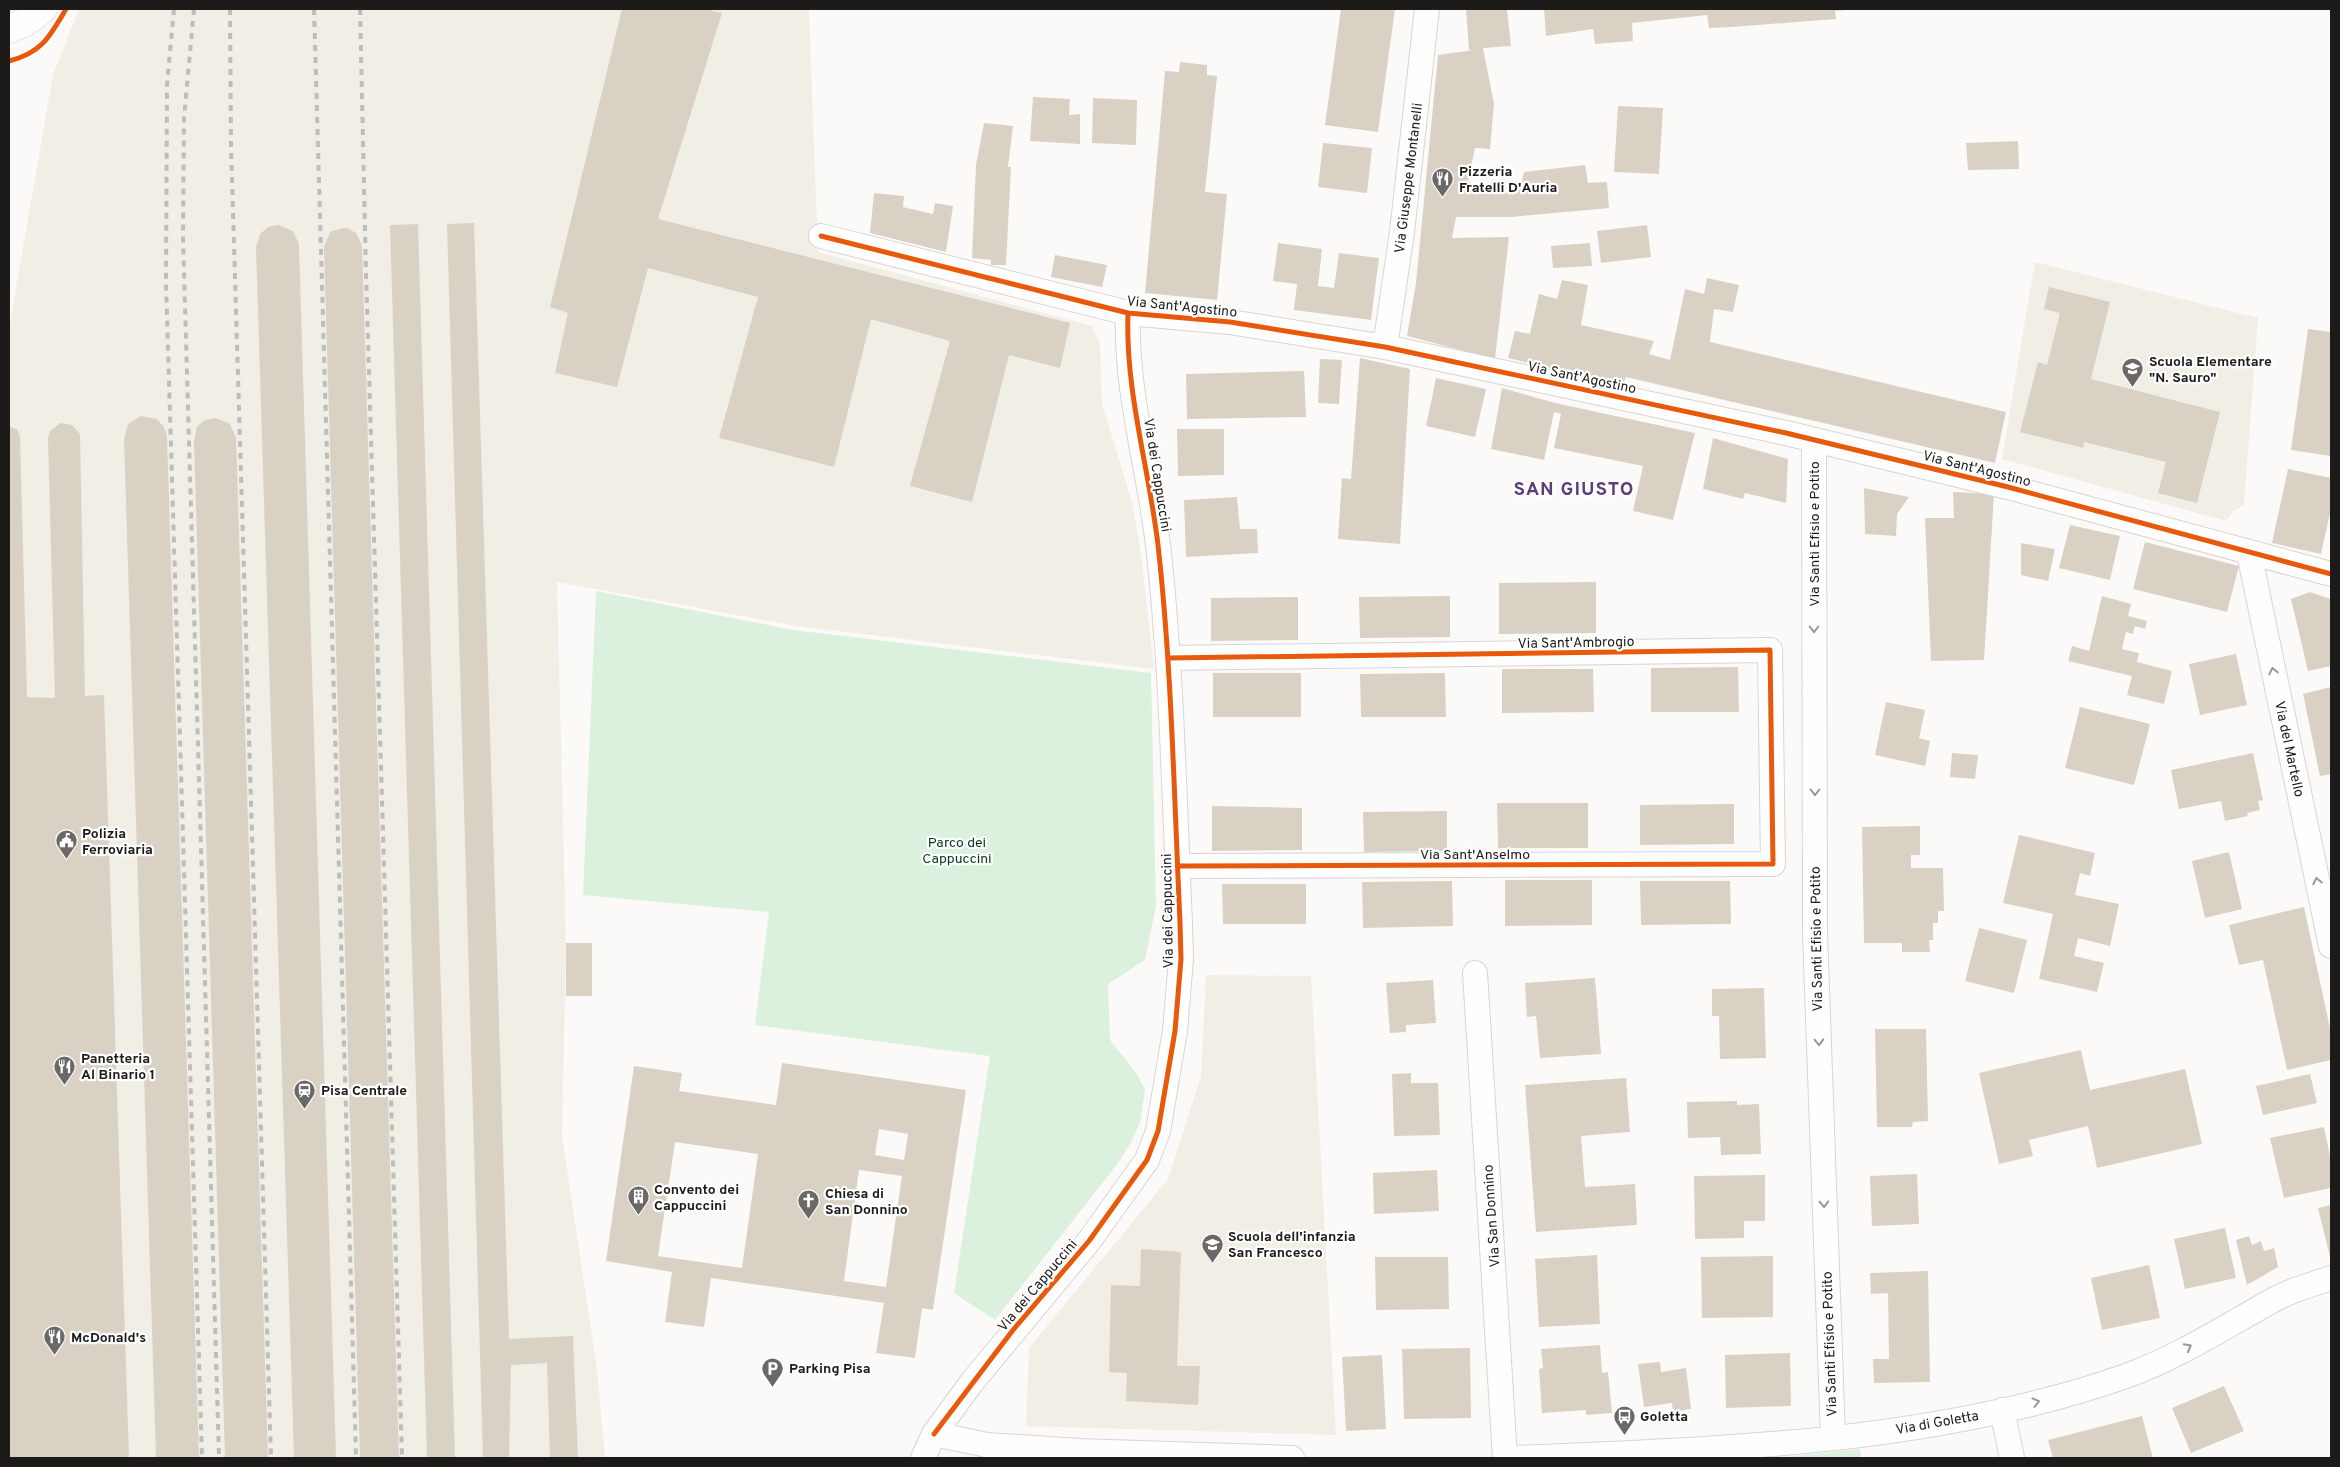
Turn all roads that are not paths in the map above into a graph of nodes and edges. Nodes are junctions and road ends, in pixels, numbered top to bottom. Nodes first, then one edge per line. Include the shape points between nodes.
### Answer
1 (43, 9) edge
2 (1427, 9) edge
3 (9, 29) edge
4 (821, 236) dead end
5 (1128, 313) junction
6 (1385, 347) junction
7 (1814, 440) junction
8 (2249, 553) junction
9 (2331, 574) edge
10 (1168, 658) junction
11 (1773, 864) joint
12 (1178, 866) junction
13 (2331, 946) edge
14 (1475, 973) dead end
15 (2331, 1278) edge
16 (2002, 1410) junction
17 (934, 1434) junction
18 (1833, 1438) junction
19 (923, 1458) edge
20 (1292, 1458) edge
21 (1505, 1458) edge
22 (1517, 1458) edge
23 (2012, 1458) edge

1 - 3 street via 26,22
2 - 6 street, Via Giuseppe Montanelli via 1402,232
4 - 5 street, Via Sant'Agostino
5 - 6 street, Via Sant'Agostino via 1230,322
5 - 10 street, Via dei Cappuccini via 1131,382 1152,503
6 - 7 street, Via Sant'Agostino
7 - 8 street, Via Sant'Agostino via 2008,487
7 -> 18 street, Via Santi Efisio e Potito via 1815,933
8 - 9 street, Via Sant'Agostino
13 -> 8 street, Via del Martello
10 - 11 street, Via Sant'Ambrogio via 1770,650
10 - 12 street, Via dei Cappuccini
11 - 12 street, Via Sant'Anselmo
12 - 17 street, Via dei Cappuccini via 1181,959 1176,1022 1154,1146 1135,1180 1089,1241 1013,1330
14 - 21 street, Via San Donnino
16 -> 15 street, Via di Goletta via 2090,1388 2158,1363 2277,1298
16 - 18 street, Via di Goletta
16 - 23 street
17 - 19 street, Via dei Cappuccini
17 - 20 street via 988,1445
18 - 22 street, Via di Goletta via 1691,1450

